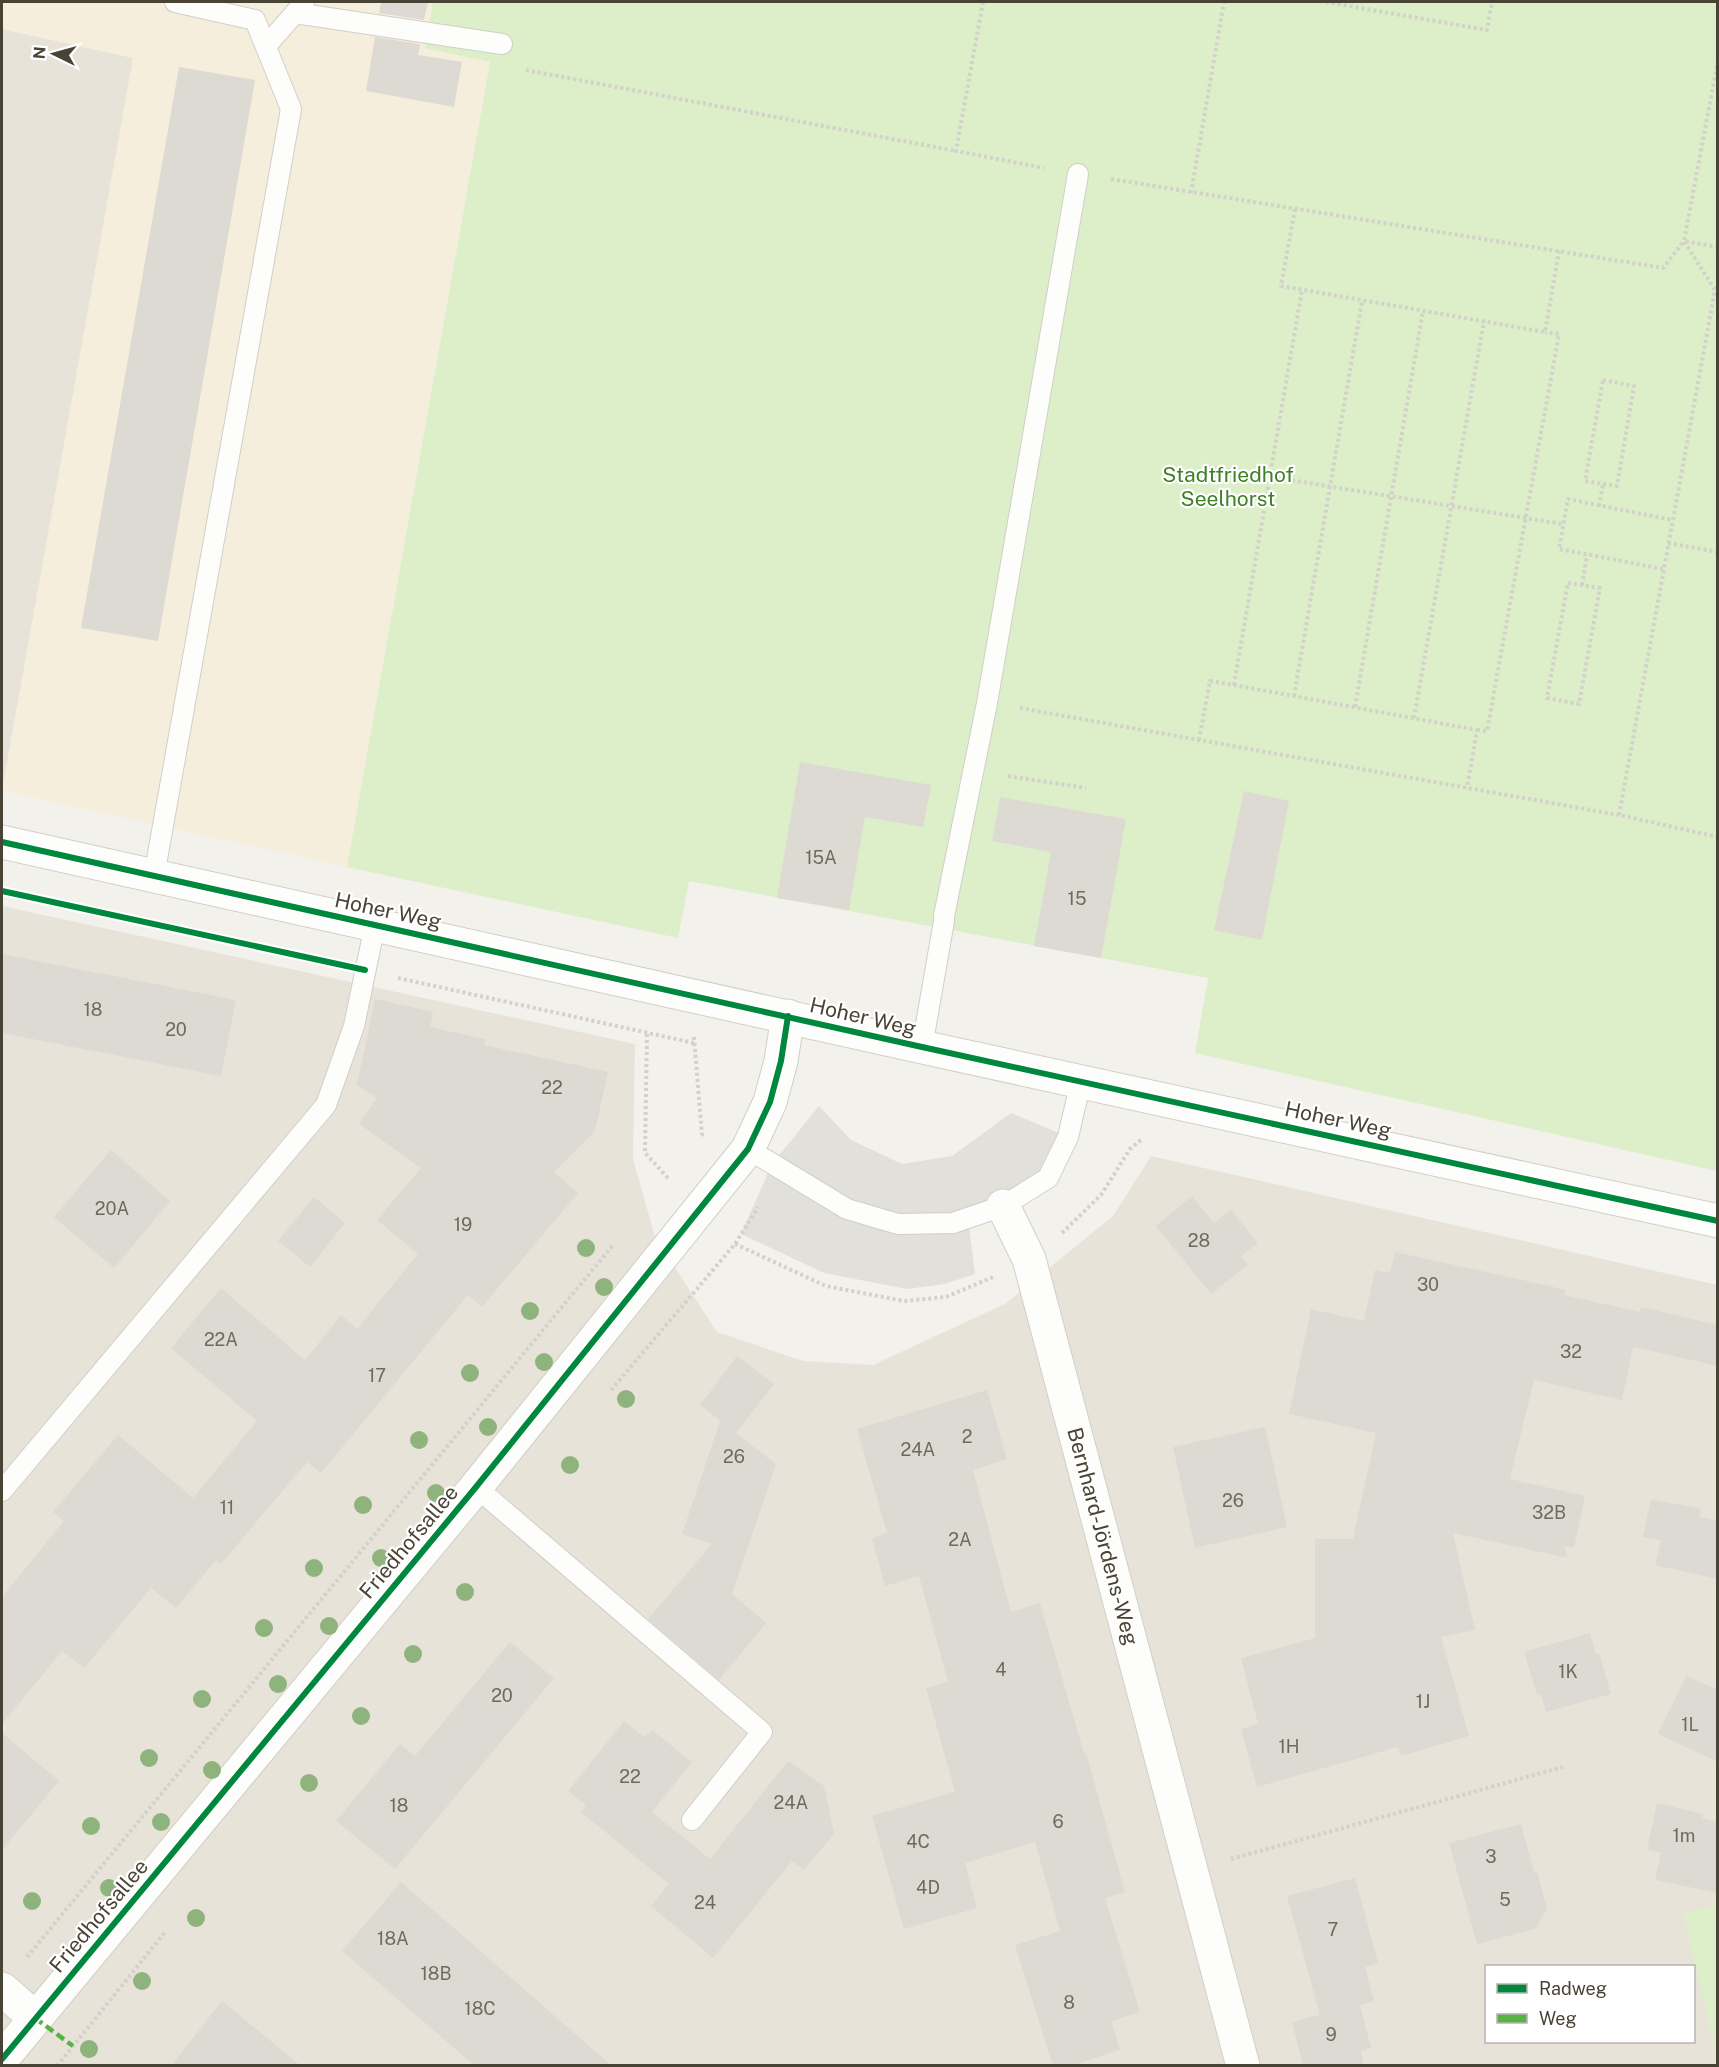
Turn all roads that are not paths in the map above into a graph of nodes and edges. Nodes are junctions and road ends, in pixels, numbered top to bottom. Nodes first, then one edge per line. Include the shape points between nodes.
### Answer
1 (175, 2) edge
2 (300, 8) edge
3 (502, 44) road end
4 (266, 46) junction
5 (1078, 174) road end
6 (2, 842) edge
7 (154, 876) junction
8 (375, 925) junction
9 (788, 1016) junction
10 (922, 1047) junction
11 (1081, 1081) junction
12 (748, 1149) junction
13 (1003, 1206) junction
14 (1718, 1221) edge
15 (476, 1487) junction
16 (2, 1491) edge
17 (692, 1820) dead end
18 (2, 1989) edge
19 (35, 2018) junction
20 (2, 2059) edge
21 (1243, 2066) edge

1 - 4 lane via 255,20
2 - 3 lane
2 - 4 lane
4 - 7 lane via 291,109
5 - 10 lane via 987,703
6 - 7 street, Hoher Weg
7 - 8 street, Hoher Weg
8 - 9 street, Hoher Weg
8 - 16 lane via 354,1026 326,1105
9 - 10 street, Hoher Weg
9 - 12 street, Friedhofsallee via 770,1102
10 - 11 street, Hoher Weg
11 - 13 lane via 1068,1137 1048,1178
11 - 14 street, Hoher Weg
12 - 13 lane via 847,1209 898,1224 953,1223
12 - 15 street, Friedhofsallee
13 - 21 street, Bernhard-Jördens-Weg via 1029,1259
15 - 17 lane, Friedhofsallee via 762,1732
15 - 19 street, Friedhofsallee
18 - 19 street
19 - 20 street, Friedhofsallee

